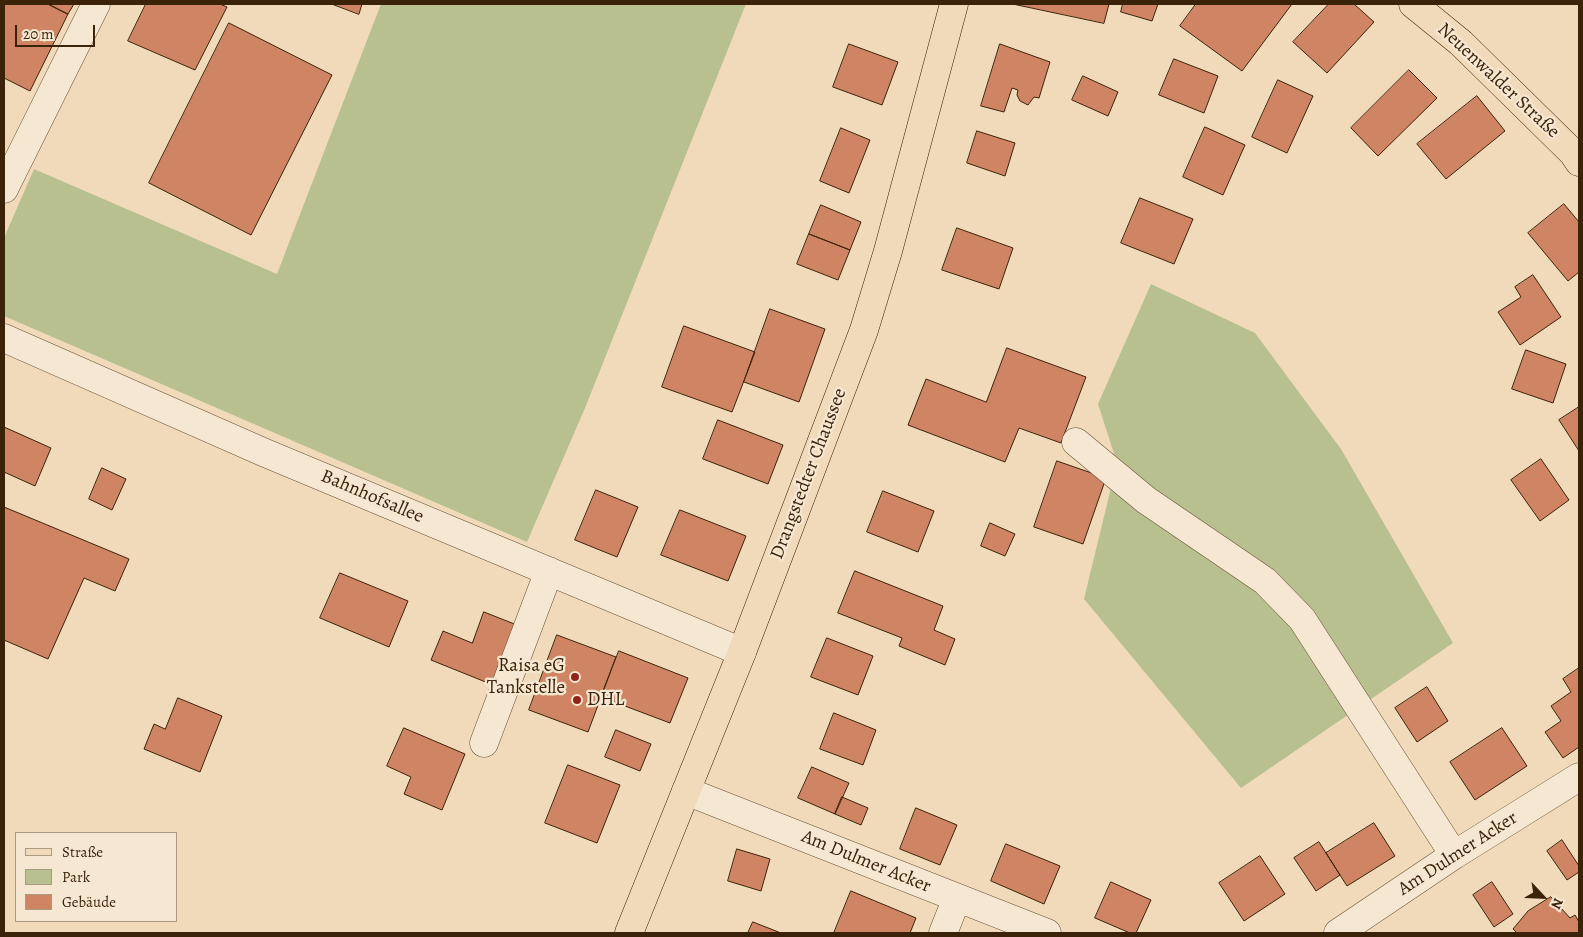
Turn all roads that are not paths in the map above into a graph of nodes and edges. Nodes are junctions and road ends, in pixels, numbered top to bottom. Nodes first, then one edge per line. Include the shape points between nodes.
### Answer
1 (96, 4) edge
2 (954, 4) edge
3 (1413, 4) edge
4 (1579, 162) edge
5 (4, 189) edge
6 (4, 338) edge
7 (1076, 442) dead end
8 (549, 572) junction
9 (742, 652) junction
10 (484, 743) dead end
11 (1579, 777) edge
12 (686, 791) junction
13 (1454, 855) junction
14 (957, 898) junction
15 (1038, 932) edge
16 (629, 933) edge
17 (943, 933) edge
18 (1338, 933) edge

1 - 5 street
2 - 9 main road, Drangstedter Chaussee via 864,330
3 - 4 main road, Neuenwalder Straße via 1462,43
6 - 8 street, Bahnhofsallee via 263,452
7 - 13 street via 1146,500 1265,581 1302,620
8 - 9 street, Bahnhofsallee
8 - 10 street
9 - 12 main road, Drangstedter Chaussee
11 - 13 street, Am Dulmer Acker
12 - 14 street, Am Dulmer Acker
12 - 16 main road, Drangstedter Chaussee
13 - 18 street, Am Dulmer Acker
14 - 15 street, Am Dulmer Acker
14 - 17 street

